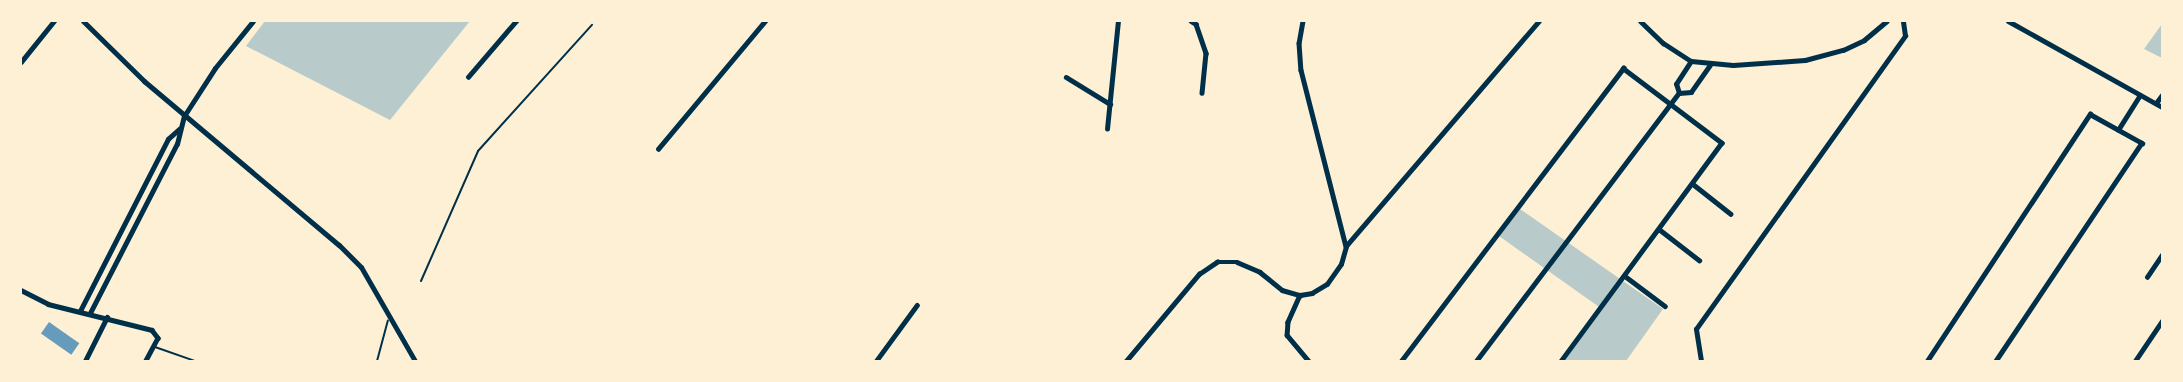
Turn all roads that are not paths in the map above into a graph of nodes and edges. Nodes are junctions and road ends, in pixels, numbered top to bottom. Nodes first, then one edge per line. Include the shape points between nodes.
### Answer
1 (54, 21) edge
2 (83, 21) edge
3 (253, 21) edge
4 (516, 21) edge
5 (765, 21) edge
6 (1118, 21) edge
7 (1303, 21) edge
8 (1539, 21) edge
9 (1640, 21) edge
10 (1887, 21) edge
11 (1903, 21) edge
12 (2008, 21) edge
13 (1194, 22) edge
14 (592, 25) dead end
15 (1691, 60) junction
16 (21, 62) edge
17 (1710, 65) junction
18 (468, 77) dead end
19 (1066, 77) dead end
20 (1202, 93) dead end
21 (1679, 93) junction
22 (2140, 95) junction
23 (2162, 95) edge
24 (2156, 103) junction
25 (1110, 104) junction
26 (1670, 105) junction
27 (2162, 107) edge
28 (184, 116) junction
29 (179, 129) junction
30 (1107, 129) dead end
31 (2118, 130) junction
32 (658, 149) dead end
33 (1693, 184) junction
34 (1730, 214) dead end
35 (1659, 228) junction
36 (1346, 246) junction
37 (2162, 255) edge
38 (1699, 260) dead end
39 (1625, 276) junction
40 (2147, 277) dead end
41 (421, 281) dead end
42 (21, 290) edge
43 (1300, 295) junction
44 (917, 305) dead end
45 (1665, 306) dead end
46 (80, 311) junction
47 (90, 313) junction
48 (107, 317) junction
49 (389, 317) junction
50 (2162, 321) edge
51 (155, 347) junction
52 (85, 361) edge
53 (146, 361) edge
54 (195, 361) edge
55 (377, 361) edge
56 (415, 361) edge
57 (876, 361) edge
58 (1126, 361) edge
59 (1308, 361) edge
60 (1400, 361) edge
61 (1476, 361) edge
62 (1561, 361) edge
63 (1701, 361) edge
64 (1926, 361) edge
65 (1996, 361) edge
66 (2135, 361) edge

1 - 16 street
2 - 28 street
3 - 28 street via 215,68
4 - 18 street
5 - 32 street
6 - 25 street
7 - 36 street via 1299,43 1301,70
8 - 36 street
9 - 15 street via 1663,43
10 - 17 street via 1864,40 1818,57
11 - 63 street via 1905,36 1696,329
12 - 22 street
13 - 20 street via 1206,53
14 - 41 lane via 478,151
15 - 17 street
15 - 21 street via 1676,84
17 - 21 street via 1691,92
19 - 25 street
21 - 26 street
22 - 24 street
22 - 31 street
23 - 24 street
24 - 27 street
25 - 30 street
26 - 33 street via 1722,143
26 - 60 street via 1623,68
26 - 61 street
28 - 29 street
28 - 49 street via 339,245 361,267
29 - 46 street via 168,139
29 - 47 street via 176,144
31 - 64 street via 2090,114
31 - 65 street via 2142,143
33 - 34 street
33 - 35 street
35 - 38 street
35 - 39 street
36 - 43 street via 1341,264 1327,284 1312,293
37 - 40 street
39 - 45 street
39 - 62 street
42 - 46 street via 48,304
43 - 58 street via 1282,290 1260,272 1237,262 1217,262 1199,274
43 - 59 street via 1288,322 1287,336
44 - 57 street
46 - 47 street
47 - 48 street
48 - 51 street via 152,330 158,338
48 - 52 street
49 - 55 lane
49 - 56 street
50 - 66 street
51 - 53 street
51 - 54 lane

